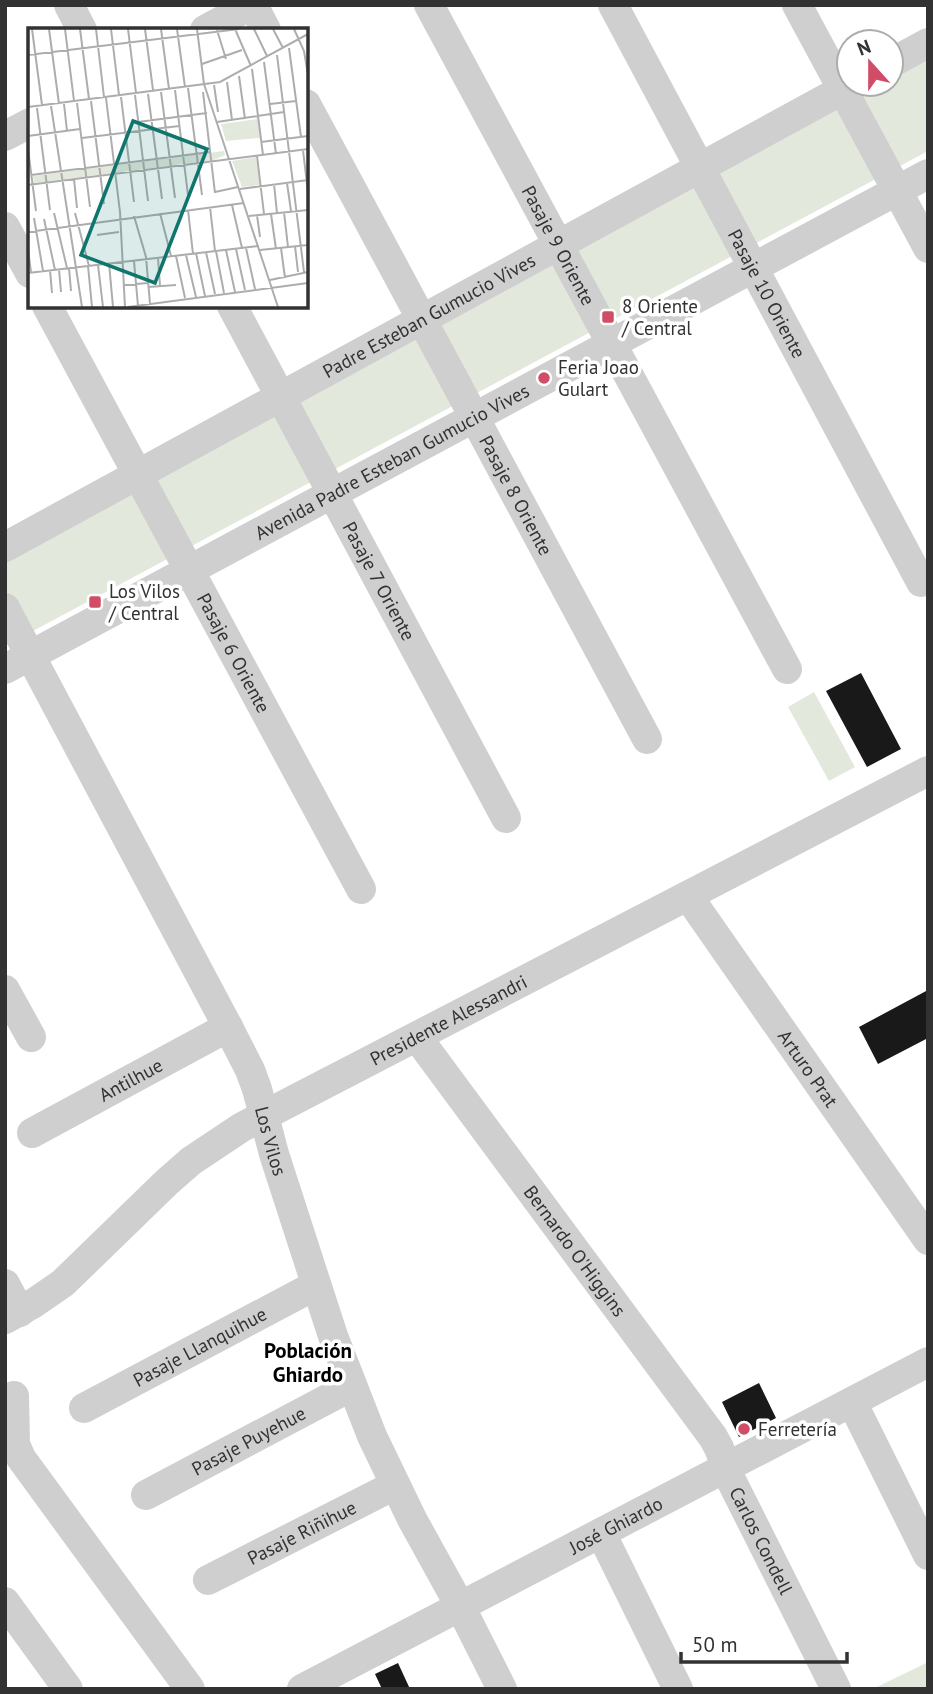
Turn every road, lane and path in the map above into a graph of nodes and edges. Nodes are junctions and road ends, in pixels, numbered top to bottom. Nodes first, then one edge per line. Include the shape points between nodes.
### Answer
1 (69, 5) edge
2 (252, 5) edge
3 (429, 5) edge
4 (613, 5) edge
5 (797, 5) edge
6 (81, 28) edge
7 (209, 28) edge
8 (265, 28) edge
9 (928, 43) edge
10 (905, 55) edge
11 (835, 66) edge
12 (835, 94) edge
13 (853, 98) edge
14 (308, 108) edge
15 (28, 124) edge
16 (5, 136) edge
17 (700, 167) junction
18 (928, 174) edge
19 (897, 191) junction
20 (5, 227) edge
21 (558, 245) junction
22 (928, 247) edge
23 (753, 268) junction
24 (28, 269) edge
25 (48, 308) edge
26 (233, 308) edge
27 (422, 319) junction
28 (611, 344) junction
29 (280, 396) junction
30 (474, 417) junction
31 (137, 474) junction
32 (332, 493) junction
33 (5, 547) edge
34 (188, 570) junction
35 (920, 582) dead end
36 (5, 608) edge
37 (18, 662) edge
38 (787, 669) dead end
39 (647, 739) dead end
40 (928, 771) edge
41 (506, 818) dead end
42 (360, 889) dead end
43 (688, 896) junction
44 (5, 989) edge
45 (229, 1027) junction
46 (31, 1037) dead end
47 (417, 1037) junction
48 (264, 1115) junction
49 (32, 1133) dead end
50 (928, 1240) edge
51 (5, 1284) edge
52 (316, 1285) junction
53 (12, 1315) edge
54 (928, 1362) edge
55 (352, 1386) junction
56 (14, 1395) dead end
57 (852, 1402) junction
58 (84, 1408) dead end
59 (727, 1467) junction
60 (395, 1485) junction
61 (146, 1495) dead end
62 (601, 1533) junction
63 (928, 1555) edge
64 (208, 1580) dead end
65 (5, 1602) edge
66 (460, 1606) junction
67 (338, 1681) edge
68 (68, 1689) edge
69 (190, 1689) edge
70 (302, 1689) edge
71 (502, 1689) edge
72 (678, 1689) edge
73 (836, 1689) edge

1 - 6 street
2 - 7 street
2 - 8 street
3 - 21 street, Pasaje 9 Oriente
4 - 17 street, Pasaje 10 Oriente
5 - 11 street
9 - 10 street
12 - 17 street, Padre Esteban Gumucio Vives
13 - 19 street
14 - 27 street, Pasaje 8 Oriente
15 - 16 street
17 - 21 street, Padre Esteban Gumucio Vives
17 - 23 street, Pasaje 10 Oriente
18 - 19 street, Avenida Padre Esteban Gumucio Vives
19 - 22 street
19 - 23 street, Avenida Padre Esteban Gumucio Vives
20 - 24 street
21 - 27 street, Padre Esteban Gumucio Vives
21 - 28 street, Pasaje 9 Oriente
23 - 28 street, Avenida Padre Esteban Gumucio Vives
23 - 35 street, Pasaje 10 Oriente
25 - 31 street, Pasaje 6 Oriente
26 - 29 street, Pasaje 7 Oriente
27 - 29 street, Padre Esteban Gumucio Vives
27 - 30 street, Pasaje 8 Oriente
28 - 30 street, Avenida Padre Esteban Gumucio Vives
28 - 38 street, Pasaje 9 Oriente
29 - 31 street, Padre Esteban Gumucio Vives
29 - 32 street, Pasaje 7 Oriente
30 - 32 street, Avenida Padre Esteban Gumucio Vives
30 - 39 street, Pasaje 8 Oriente
31 - 33 street, Padre Esteban Gumucio Vives
31 - 34 street, Pasaje 6 Oriente
32 - 34 street, Avenida Padre Esteban Gumucio Vives
32 - 41 street, Pasaje 7 Oriente
34 - 37 street, Avenida Padre Esteban Gumucio Vives
34 - 42 street, Pasaje 6 Oriente
36 - 37 street, Los Vilos
37 - 45 street, Los Vilos
40 - 43 street, Presidente Alessandri
43 - 47 street, Presidente Alessandri
43 - 50 street, Arturo Prat
44 - 46 street
45 - 48 street, Los Vilos via 250,1070
45 - 49 street, Antilhue
47 - 48 street, Presidente Alessandri
47 - 59 street, Bernardo O'Higgins via 713,1437
48 - 52 street, Los Vilos
48 - 53 street, Presidente Alessandri via 191,1161 71,1276
51 - 53 street
52 - 55 street, Los Vilos
52 - 58 street, Pasaje Llanquihue
54 - 57 street, José Ghiardo
55 - 60 street, Los Vilos
55 - 61 street, Pasaje Puyehue
56 - 69 street via 15,1444 21,1458
57 - 59 street, José Ghiardo
57 - 63 street
59 - 62 street, José Ghiardo
59 - 73 street, Carlos Condell
60 - 64 street, Pasaje Riñihue
60 - 66 street, Los Vilos
62 - 66 street, José Ghiardo
62 - 72 street
65 - 68 street
66 - 67 street, José Ghiardo
66 - 71 street, Los Vilos
67 - 70 street, José Ghiardo

